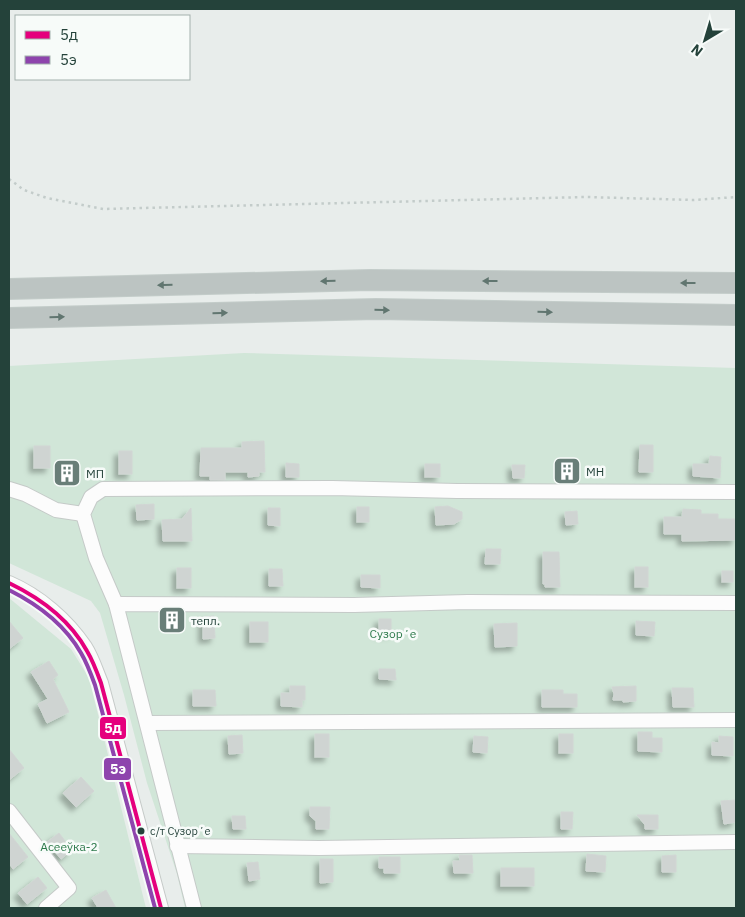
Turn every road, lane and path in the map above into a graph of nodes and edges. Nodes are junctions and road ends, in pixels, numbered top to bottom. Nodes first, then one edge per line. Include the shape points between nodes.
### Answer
1 (9, 179) edge
2 (736, 197) edge
3 (736, 283) edge
4 (9, 289) edge
5 (736, 315) edge
6 (9, 318) edge
7 (9, 489) edge
8 (736, 492) edge
9 (83, 514) junction
10 (9, 584) edge
11 (736, 603) edge
12 (116, 604) junction
13 (736, 720) edge
14 (146, 723) junction
15 (9, 811) edge
16 (736, 842) edge
17 (177, 846) junction
18 (46, 908) edge
19 (161, 908) edge
20 (194, 908) edge

1 - 2 path via 24,190 47,198 102,208
3 -> 4 highway via 370,280
6 -> 5 highway via 376,309
7 - 9 street via 56,510
8 - 9 street via 103,489 91,497
9 - 12 street via 96,558
10 - 19 street via 42,602 86,648 101,682
11 - 12 street
12 - 14 street
13 - 14 street
14 - 17 street
15 - 18 street via 68,888
16 - 17 street via 319,848
17 - 20 street

